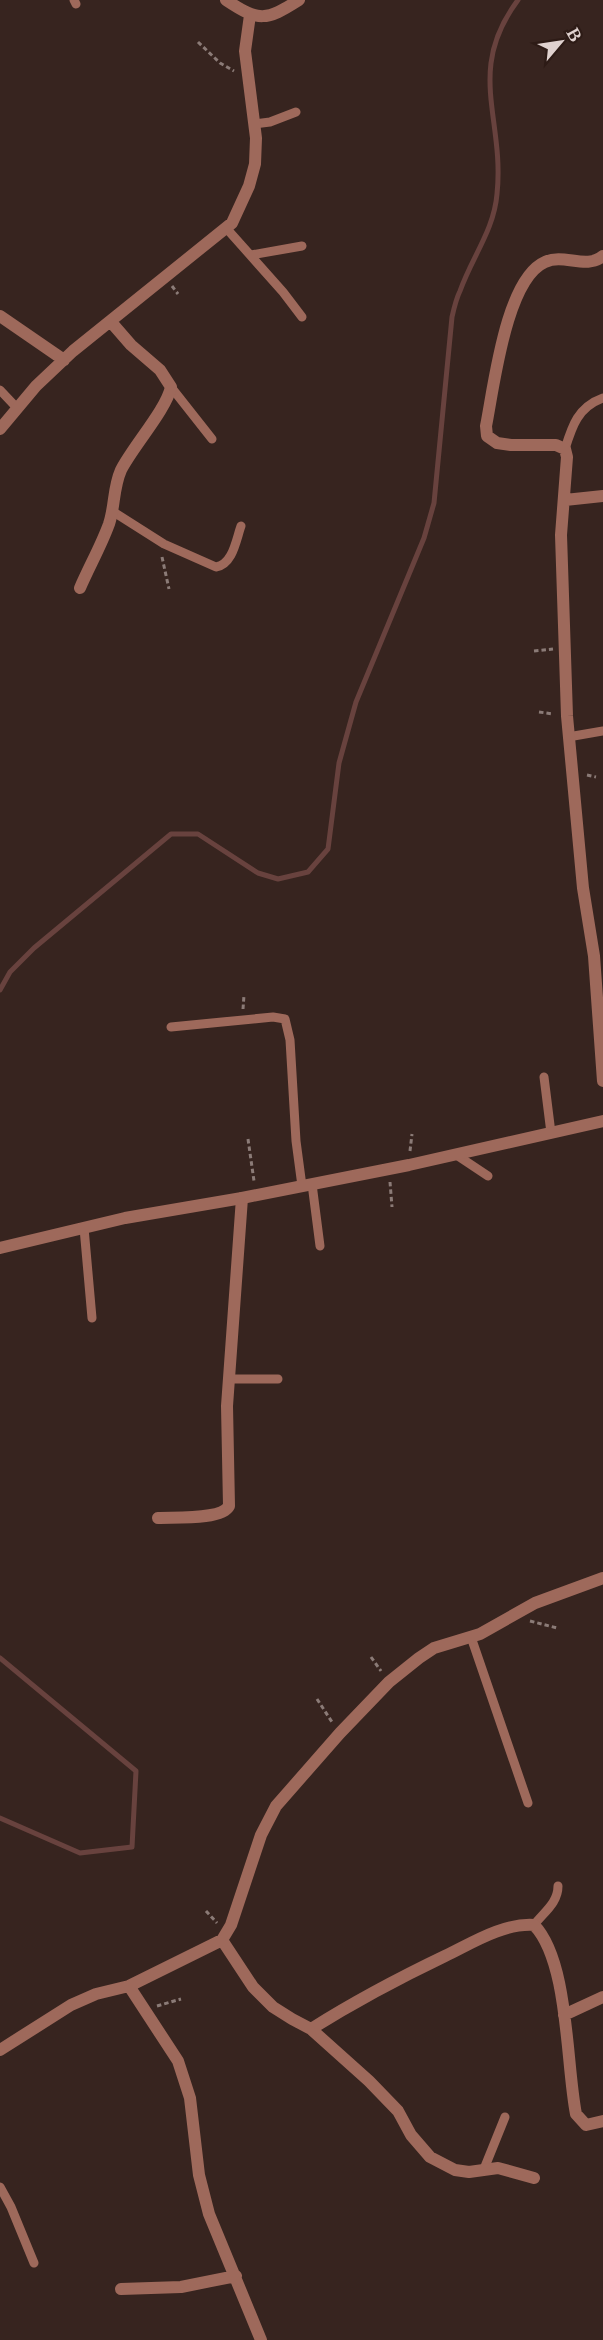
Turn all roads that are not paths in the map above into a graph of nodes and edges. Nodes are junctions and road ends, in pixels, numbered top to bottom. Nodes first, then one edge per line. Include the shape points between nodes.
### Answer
1 (226, 0) edge
2 (299, 0) edge
3 (250, 15) junction
4 (296, 112) dead end
5 (254, 124) junction
6 (227, 229) junction
7 (302, 246) dead end
8 (251, 255) junction
9 (603, 256) edge
10 (0, 316) edge
11 (302, 317) dead end
12 (111, 322) junction
13 (64, 360) junction
14 (171, 387) junction
15 (0, 390) edge
16 (603, 398) edge
17 (17, 408) junction
18 (0, 429) edge
19 (212, 439) dead end
20 (565, 449) junction
21 (603, 496) edge
22 (565, 500) junction
23 (112, 511) junction
24 (241, 526) dead end
25 (80, 588) dead end
26 (603, 731) edge
27 (568, 737) junction
28 (171, 1027) dead end
29 (544, 1077) dead end
30 (603, 1081) edge
31 (603, 1121) edge
32 (551, 1133) junction
33 (455, 1154) junction
34 (488, 1176) dead end
35 (307, 1185) junction
36 (242, 1198) junction
37 (84, 1228) junction
38 (320, 1246) dead end
39 (4, 1247) edge
40 (92, 1317) dead end
41 (229, 1379) junction
42 (278, 1379) dead end
43 (158, 1518) dead end
44 (603, 1578) edge
45 (471, 1637) junction
46 (528, 1803) dead end
47 (558, 1886) dead end
48 (534, 1925) junction
49 (222, 1940) junction
50 (129, 1986) junction
51 (603, 1997) edge
52 (564, 2015) junction
53 (312, 2029) junction
54 (0, 2050) edge
55 (505, 2116) dead end
56 (603, 2121) edge
57 (484, 2169) junction
58 (534, 2178) dead end
59 (0, 2187) edge
60 (34, 2263) dead end
61 (236, 2276) junction
62 (121, 2289) dead end
63 (261, 2340) edge

1 - 3 street
2 - 3 street via 280,12 262,17
3 - 5 street via 245,51
4 - 5 lane
5 - 6 street via 255,164 241,207
6 - 8 lane
6 - 12 street
7 - 8 lane
8 - 11 lane
9 - 20 street via 590,263 548,260 523,283 510,314 486,426 488,436 497,443
10 - 13 street
12 - 13 street
12 - 14 street via 130,345 160,370
13 - 17 street
14 - 19 lane
14 - 23 street via 121,472
15 - 17 lane
16 - 20 lane via 577,416
17 - 18 street
20 - 22 street
21 - 22 street
22 - 27 street via 561,535 562,620
23 - 24 lane via 210,566 221,566 228,560
23 - 25 street
26 - 27 lane
27 - 30 street via 594,956
28 - 35 lane via 285,1019 290,1040 296,1141
29 - 32 lane
31 - 32 street
32 - 33 street
33 - 34 lane
33 - 35 street
35 - 36 street
35 - 38 lane
36 - 37 street
36 - 41 street
37 - 39 street
37 - 40 lane
41 - 42 lane
41 - 43 street via 227,1510 210,1515
44 - 45 street via 535,1604
45 - 46 lane
45 - 49 street via 434,1648 389,1682 276,1806 261,1835 231,1925
47 - 48 lane via 555,1902
48 - 52 street via 541,1932 558,1976
48 - 53 street via 522,1924 490,1934 416,1970
49 - 50 street
49 - 53 street via 253,1987 273,2007
50 - 54 street via 71,2005
50 - 61 street via 178,2061 190,2097 199,2175 209,2214
51 - 52 street
52 - 56 street via 576,2114 586,2125
53 - 57 street via 389,2101 430,2157 455,2170
55 - 57 lane
57 - 58 street via 498,2168
59 - 60 lane
61 - 62 street via 181,2287
61 - 63 street

